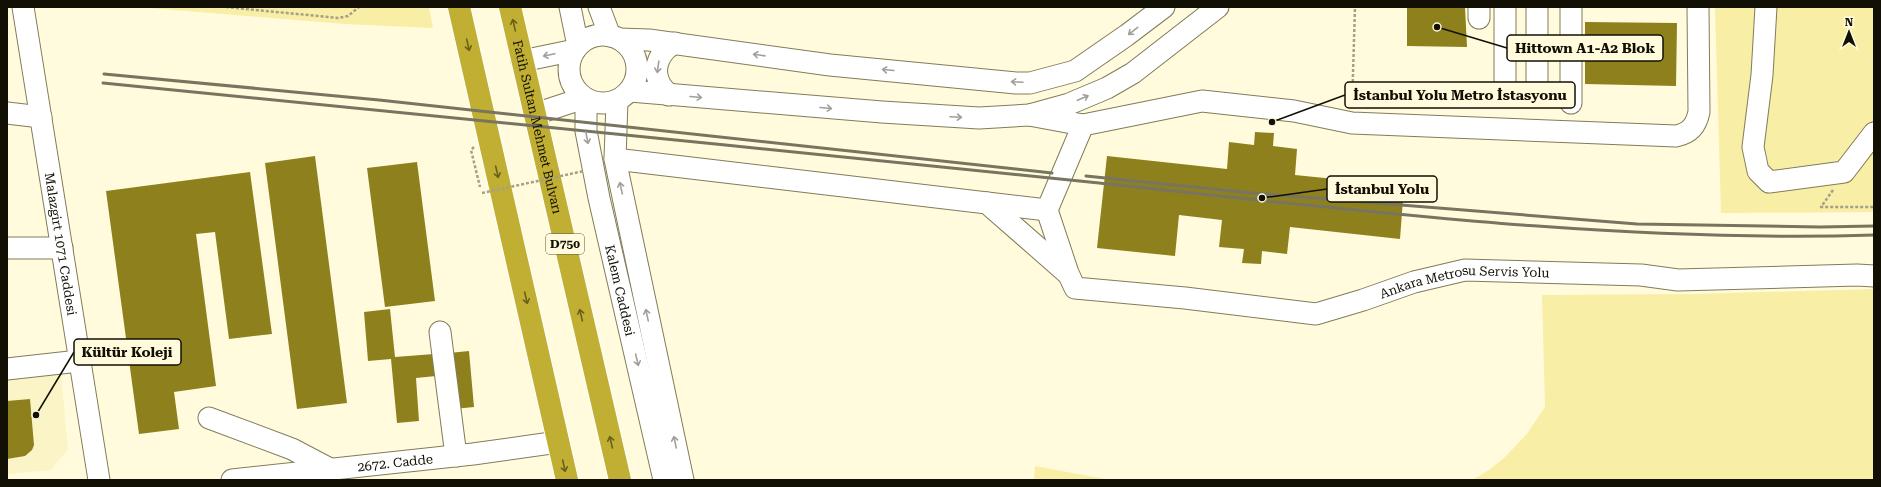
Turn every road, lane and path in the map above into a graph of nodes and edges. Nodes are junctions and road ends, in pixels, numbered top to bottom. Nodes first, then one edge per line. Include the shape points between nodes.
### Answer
1 (23, 7) edge
2 (226, 7) edge
3 (359, 7) edge
4 (459, 7) edge
5 (510, 7) edge
6 (570, 7) edge
7 (599, 7) edge
8 (1164, 7) edge
9 (1218, 7) edge
10 (1355, 7) edge
11 (1505, 7) edge
12 (1537, 7) edge
13 (1571, 7) edge
14 (1698, 7) edge
15 (1766, 7) edge
16 (614, 37) junction
17 (675, 43) junction
18 (576, 48) junction
19 (522, 61) junction
20 (1505, 87) dead end
21 (668, 95) junction
22 (623, 96) junction
23 (1537, 96) dead end
24 (585, 98) junction
25 (1571, 103) dead end
26 (7, 113) edge
27 (535, 114) junction
28 (1029, 115) junction
29 (41, 117) junction
30 (1352, 123) junction
31 (1083, 125) junction
32 (1874, 133) edge
33 (615, 160) junction
34 (476, 170) dead end
35 (584, 171) dead end
36 (1844, 172) junction
37 (987, 203) junction
38 (1874, 207) edge
39 (1047, 210) junction
40 (7, 248) edge
41 (62, 248) junction
42 (1068, 274) junction
43 (1874, 276) edge
44 (440, 332) dead end
45 (79, 362) junction
46 (7, 369) edge
47 (209, 418) dead end
48 (558, 442) junction
49 (456, 456) junction
50 (330, 469) junction
51 (99, 480) edge
52 (232, 480) edge
53 (567, 480) edge
54 (620, 480) edge
55 (664, 480) edge
56 (683, 480) edge

1 - 29 street, Malazgirt 1071 Caddesi
2 - 3 path via 338,18 348,16
4 -> 48 highway
19 -> 5 highway, Fatih Sultan Mehmet Bulvarı / D750
6 - 18 street
7 - 16 street
8 -> 17 street via 1075,71 1030,83 830,65
28 -> 9 street via 1069,104 1107,88 1133,73
10 - 30 path
11 - 20 street
12 - 23 street
13 - 25 street
14 - 30 street via 1699,112 1695,124 1684,134 1676,136
15 - 36 street via 1762,75 1753,147 1758,171 1769,182
16 - 17 street
16 - 18 street via 603,35 589,38
16 - 22 street via 627,45 637,62 636,78
17 -> 21 street via 665,48 659,58 656,73 659,83
18 -> 19 street
18 - 24 street via 568,68 573,87
19 - 27 highway, Fatih Sultan Mehmet Bulvarı / D750
21 - 22 street
21 -> 28 street via 979,118
22 - 24 street via 607,104 597,104
22 - 33 street, Kalem Caddesi
24 - 27 street
24 -> 55 street, Kalem Caddesi via 586,131 598,198
26 - 29 street
54 -> 27 highway, Fatih Sultan Mehmet Bulvarı / D750
28 - 31 street
29 - 41 street, Malazgirt 1071 Caddesi
30 - 31 street via 1294,111 1202,101
31 - 39 street
32 - 36 street
33 - 37 street
56 -> 33 street, Kalem Caddesi
34 - 35 path, bridge via 482,193
36 - 38 path via 1821,207
37 - 39 street
37 - 42 street
39 - 42 street
40 - 41 street
41 - 45 street, Malazgirt 1071 Caddesi
42 - 43 street, Ankara Metrosu Servis Yolu via 1075,288 1316,314 1414,282 1465,270 1642,275 1678,280
44 - 49 street
45 - 46 street
45 - 51 street, Malazgirt 1071 Caddesi
47 - 50 street via 292,449
48 - 49 street, 2672. Cadde
48 -> 53 highway
49 - 50 street, 2672. Cadde
50 - 52 street, 2672. Cadde

